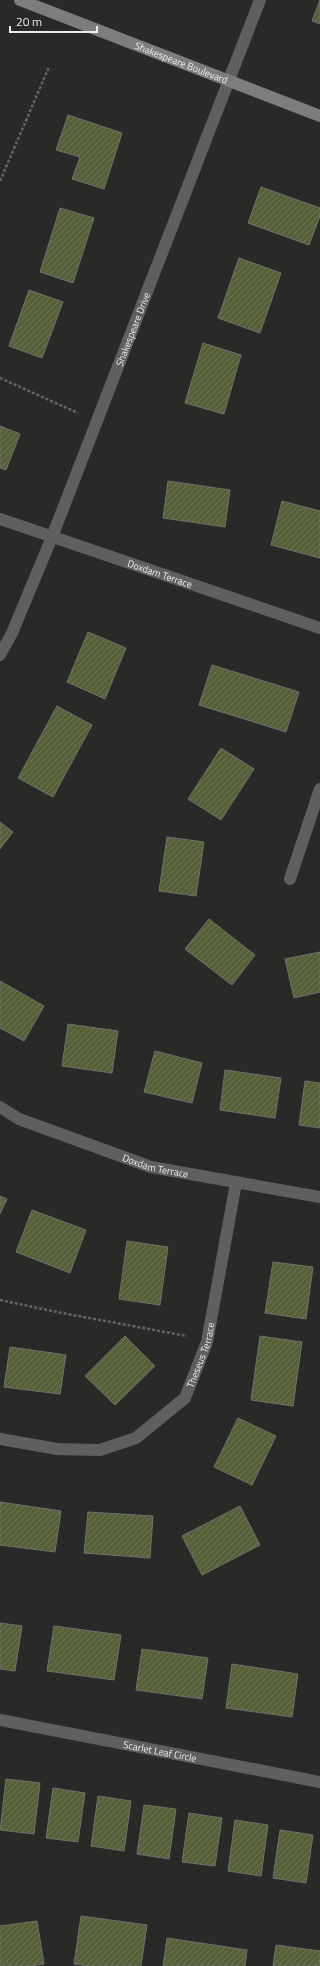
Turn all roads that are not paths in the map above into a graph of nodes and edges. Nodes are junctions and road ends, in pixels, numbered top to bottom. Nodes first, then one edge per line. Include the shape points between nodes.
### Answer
1 (20, 0) edge
2 (260, 0) edge
3 (228, 81) junction
4 (320, 116) edge
5 (0, 519) edge
6 (52, 537) junction
7 (320, 628) edge
8 (0, 655) edge
9 (320, 789) edge
10 (290, 879) dead end
11 (0, 1107) edge
12 (236, 1183) junction
13 (320, 1197) edge
14 (0, 1439) edge
15 (0, 1720) edge
16 (320, 1782) edge

1 - 3 street, Shakespeare Boulevard
2 - 3 street, Shakespeare Drive
3 - 4 street, Shakespeare Boulevard
3 - 6 street, Shakespeare Drive
5 - 6 street, Doxdam Terrace
6 - 7 street, Doxdam Terrace
6 - 8 street, Shakespeare Drive via 12,633
9 - 10 street
11 - 12 street, Doxdam Terrace via 19,1119 151,1167
12 - 13 street, Doxdam Terrace
12 - 14 street, Theseus Terrace via 208,1339 185,1398 136,1438 100,1450 57,1449
15 - 16 street, Scarlet Leaf Circle

